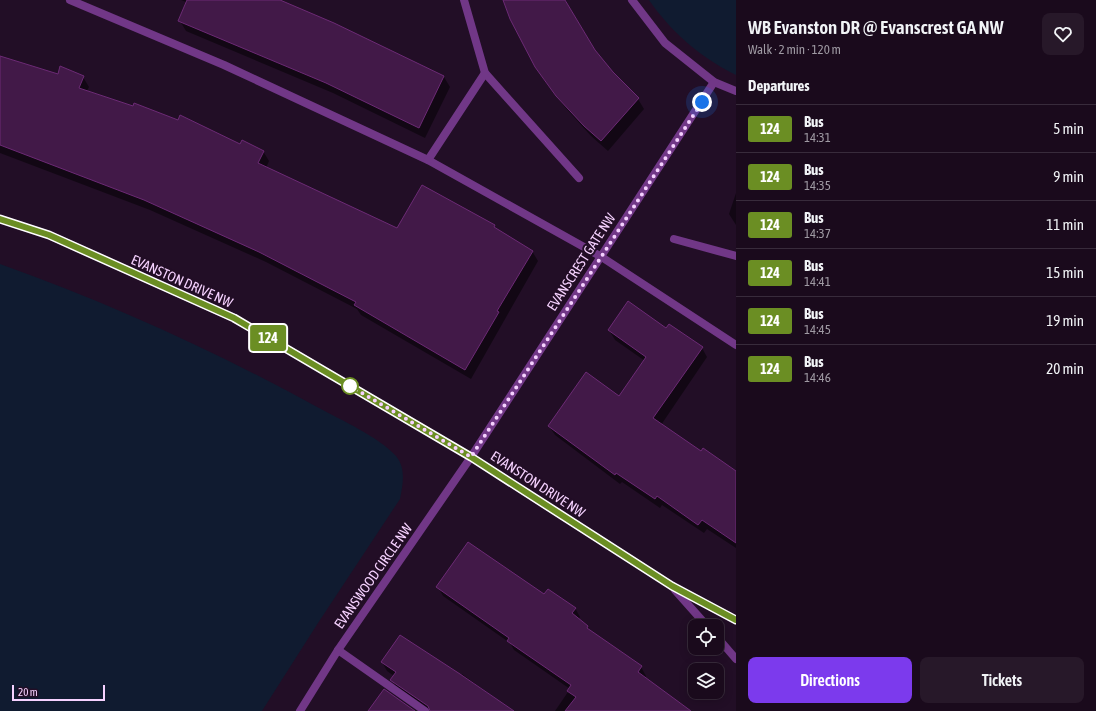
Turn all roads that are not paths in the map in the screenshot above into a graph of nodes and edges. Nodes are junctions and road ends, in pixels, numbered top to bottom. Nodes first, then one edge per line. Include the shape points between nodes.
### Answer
1 (70, 0) edge
2 (464, 0) edge
3 (632, 0) edge
4 (485, 73) junction
5 (714, 82) junction
6 (736, 91) edge
7 (428, 160) junction
8 (579, 178) dead end
9 (0, 219) edge
10 (674, 239) dead end
11 (600, 256) junction
12 (736, 256) edge
13 (736, 345) edge
14 (471, 457) junction
15 (672, 586) junction
16 (701, 619) edge
17 (736, 620) edge
18 (724, 646) edge
19 (338, 650) junction
20 (736, 659) edge
21 (300, 711) edge
22 (425, 711) edge

1 - 7 street via 224,65
2 - 4 street
3 - 5 street via 665,43
4 - 7 street
4 - 8 street
5 - 6 street
5 - 11 street, EVANSCREST GATE NW
7 - 11 street
9 - 14 street, EVANSTON DRIVE NW via 49,235 234,318
10 - 12 street
11 - 13 street
11 - 14 street, EVANSCREST GATE NW
14 - 15 street, EVANSTON DRIVE NW
14 - 19 street, EVANSWOOD CIRCLE NW
15 - 16 street, EVANSTON DRIVE NW
15 - 17 street, EVANSTON DRIVE NW
18 - 20 street
19 - 21 street, EVANSWOOD CIRCLE NW
19 - 22 street

